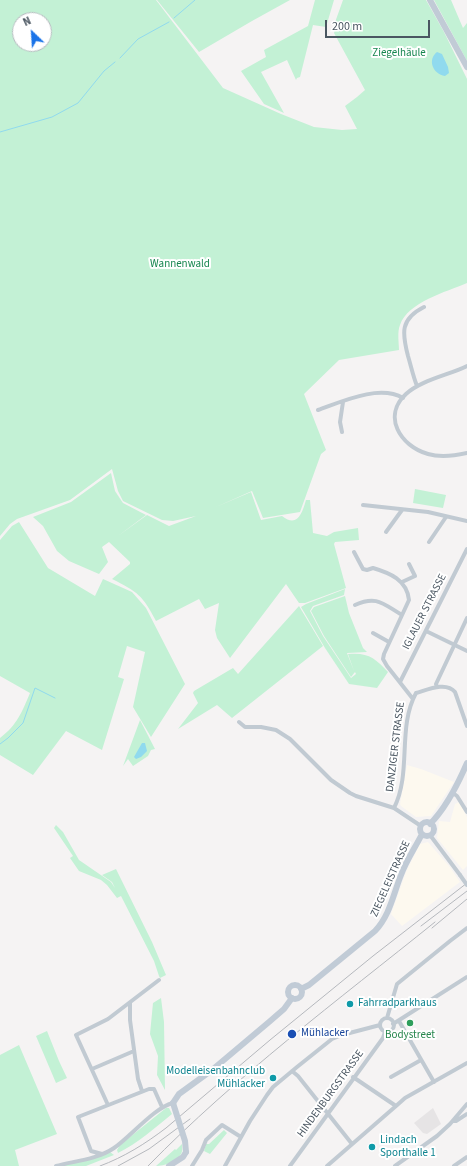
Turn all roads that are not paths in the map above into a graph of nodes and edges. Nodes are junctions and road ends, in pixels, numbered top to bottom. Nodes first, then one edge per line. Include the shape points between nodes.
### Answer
1 (430, 0) edge
2 (467, 67) edge
3 (424, 307) dead end
4 (467, 366) edge
5 (417, 386) junction
6 (403, 398) junction
7 (343, 402) junction
8 (318, 410) dead end
9 (342, 432) dead end
10 (467, 453) edge
11 (363, 505) dead end
12 (402, 510) junction
13 (446, 517) junction
14 (467, 521) edge
15 (386, 532) dead end
16 (429, 542) dead end
17 (467, 549) edge
18 (354, 552) dead end
19 (409, 564) dead end
20 (402, 582) junction
21 (355, 605) dead end
22 (402, 614) junction
23 (467, 618) edge
24 (426, 631) junction
25 (373, 633) dead end
26 (389, 642) junction
27 (454, 645) junction
28 (467, 651) edge
29 (400, 682) junction
30 (437, 688) junction
31 (405, 689) junction
32 (416, 693) junction
33 (413, 699) junction
34 (239, 722) dead end
35 (467, 726) edge
36 (467, 763) edge
37 (453, 793) junction
38 (394, 808) junction
39 (467, 812) edge
40 (430, 824) junction
41 (421, 826) junction
42 (422, 834) junction
43 (430, 835) junction
44 (467, 885) edge
45 (467, 928) edge
46 (467, 977) edge
47 (159, 980) dead end
48 (301, 989) junction
49 (292, 998) junction
50 (130, 1003) junction
51 (387, 1018) junction
52 (399, 1021) junction
53 (393, 1024) junction
54 (380, 1025) junction
55 (385, 1032) junction
56 (134, 1051) junction
57 (422, 1060) junction
58 (467, 1063) edge
59 (92, 1069) junction
60 (292, 1071) junction
61 (354, 1077) junction
62 (391, 1077) dead end
63 (434, 1082) junction
64 (142, 1091) junction
65 (173, 1103) junction
66 (467, 1104) edge
67 (108, 1105) junction
68 (396, 1106) junction
69 (162, 1107) junction
70 (327, 1113) junction
71 (467, 1114) edge
72 (453, 1121) junction
73 (241, 1137) junction
74 (352, 1144) junction
75 (102, 1154) junction
76 (467, 1157) edge
77 (56, 1166) edge
78 (169, 1166) edge
79 (192, 1166) edge
80 (225, 1166) edge
81 (290, 1166) edge
82 (327, 1166) edge
83 (396, 1166) edge
84 (454, 1166) edge

1 - 2 street
3 - 5 street via 410,316 404,329 405,343
4 - 5 street
5 - 6 street
6 - 7 street via 393,393 383,393 364,395
6 - 10 street via 396,407 395,418 398,430 407,442 422,452 435,456
7 - 8 street
7 - 9 street via 340,422
11 - 12 street
12 - 13 street via 428,512
12 - 15 street
13 - 14 street
13 - 16 street
17 - 24 street, IGLAUER STRASSE
18 - 20 street via 363,570 382,570
19 - 20 street via 415,576
20 - 22 street, DANZIGER STRASSE via 409,600
21 - 22 street via 366,600 376,600
22 - 26 street, DANZIGER STRASSE
23 - 27 street
24 - 27 street
24 - 29 street, IGLAUER STRASSE
25 - 26 street
26 - 29 street, DANZIGER STRASSE via 383,659
27 - 28 street
27 - 30 street via 436,684
29 - 31 street, DANZIGER STRASSE
30 - 32 street
30 - 35 street via 452,688
31 - 32 street, DANZIGER STRASSE
31 - 33 street, DANZIGER STRASSE
32 - 33 street
33 - 38 street, DANZIGER STRASSE via 405,740 403,780
34 - 38 street via 245,727 276,730 290,739 327,775 350,793
36 - 37 street
37 - 39 street
37 - 40 street
38 - 41 street
40 - 41 street
40 - 43 street via 434,830
41 - 42 street
42 - 43 street
42 - 48 street, ZIEGELEISTRASSE via 401,875 389,911 381,925
43 - 44 street, bridge
45 - 51 street via 397,984
46 - 52 street
47 - 50 street
48 - 49 street, ZIEGELEISTRASSE via 299,997
48 - 49 street, ZIEGELEISTRASSE via 298,986 291,987 288,993
49 - 65 street, ZIEGELEISTRASSE via 270,1022 179,1094
50 - 56 street
50 - 59 street via 108,1019 76,1035
51 - 53 street
51 - 54 street
52 - 53 street
52 - 57 street
53 - 55 street via 391,1030
54 - 55 street
54 - 60 street via 337,1036
55 - 61 street, HINDENBURGSTRASSE
56 - 59 street
56 - 64 street
57 - 62 street
57 - 63 street
58 - 63 street
59 - 67 street
60 - 70 street
60 - 73 street via 273,1087
61 - 68 street
61 - 70 street, HINDENBURGSTRASSE
63 - 68 street
64 - 67 street
64 - 69 street via 154,1089
65 - 69 street, ZIEGELEISTRASSE
65 - 78 street, bridge via 185,1142 185,1154
66 - 72 street
67 - 75 street via 78,1117 91,1151
68 - 74 street
69 - 75 street via 114,1148
70 - 74 street
70 - 81 street, HINDENBURGSTRASSE
71 - 72 street
72 - 83 street
73 - 79 street via 222,1125 206,1140
73 - 80 street
74 - 82 street
75 - 77 street
76 - 84 street

